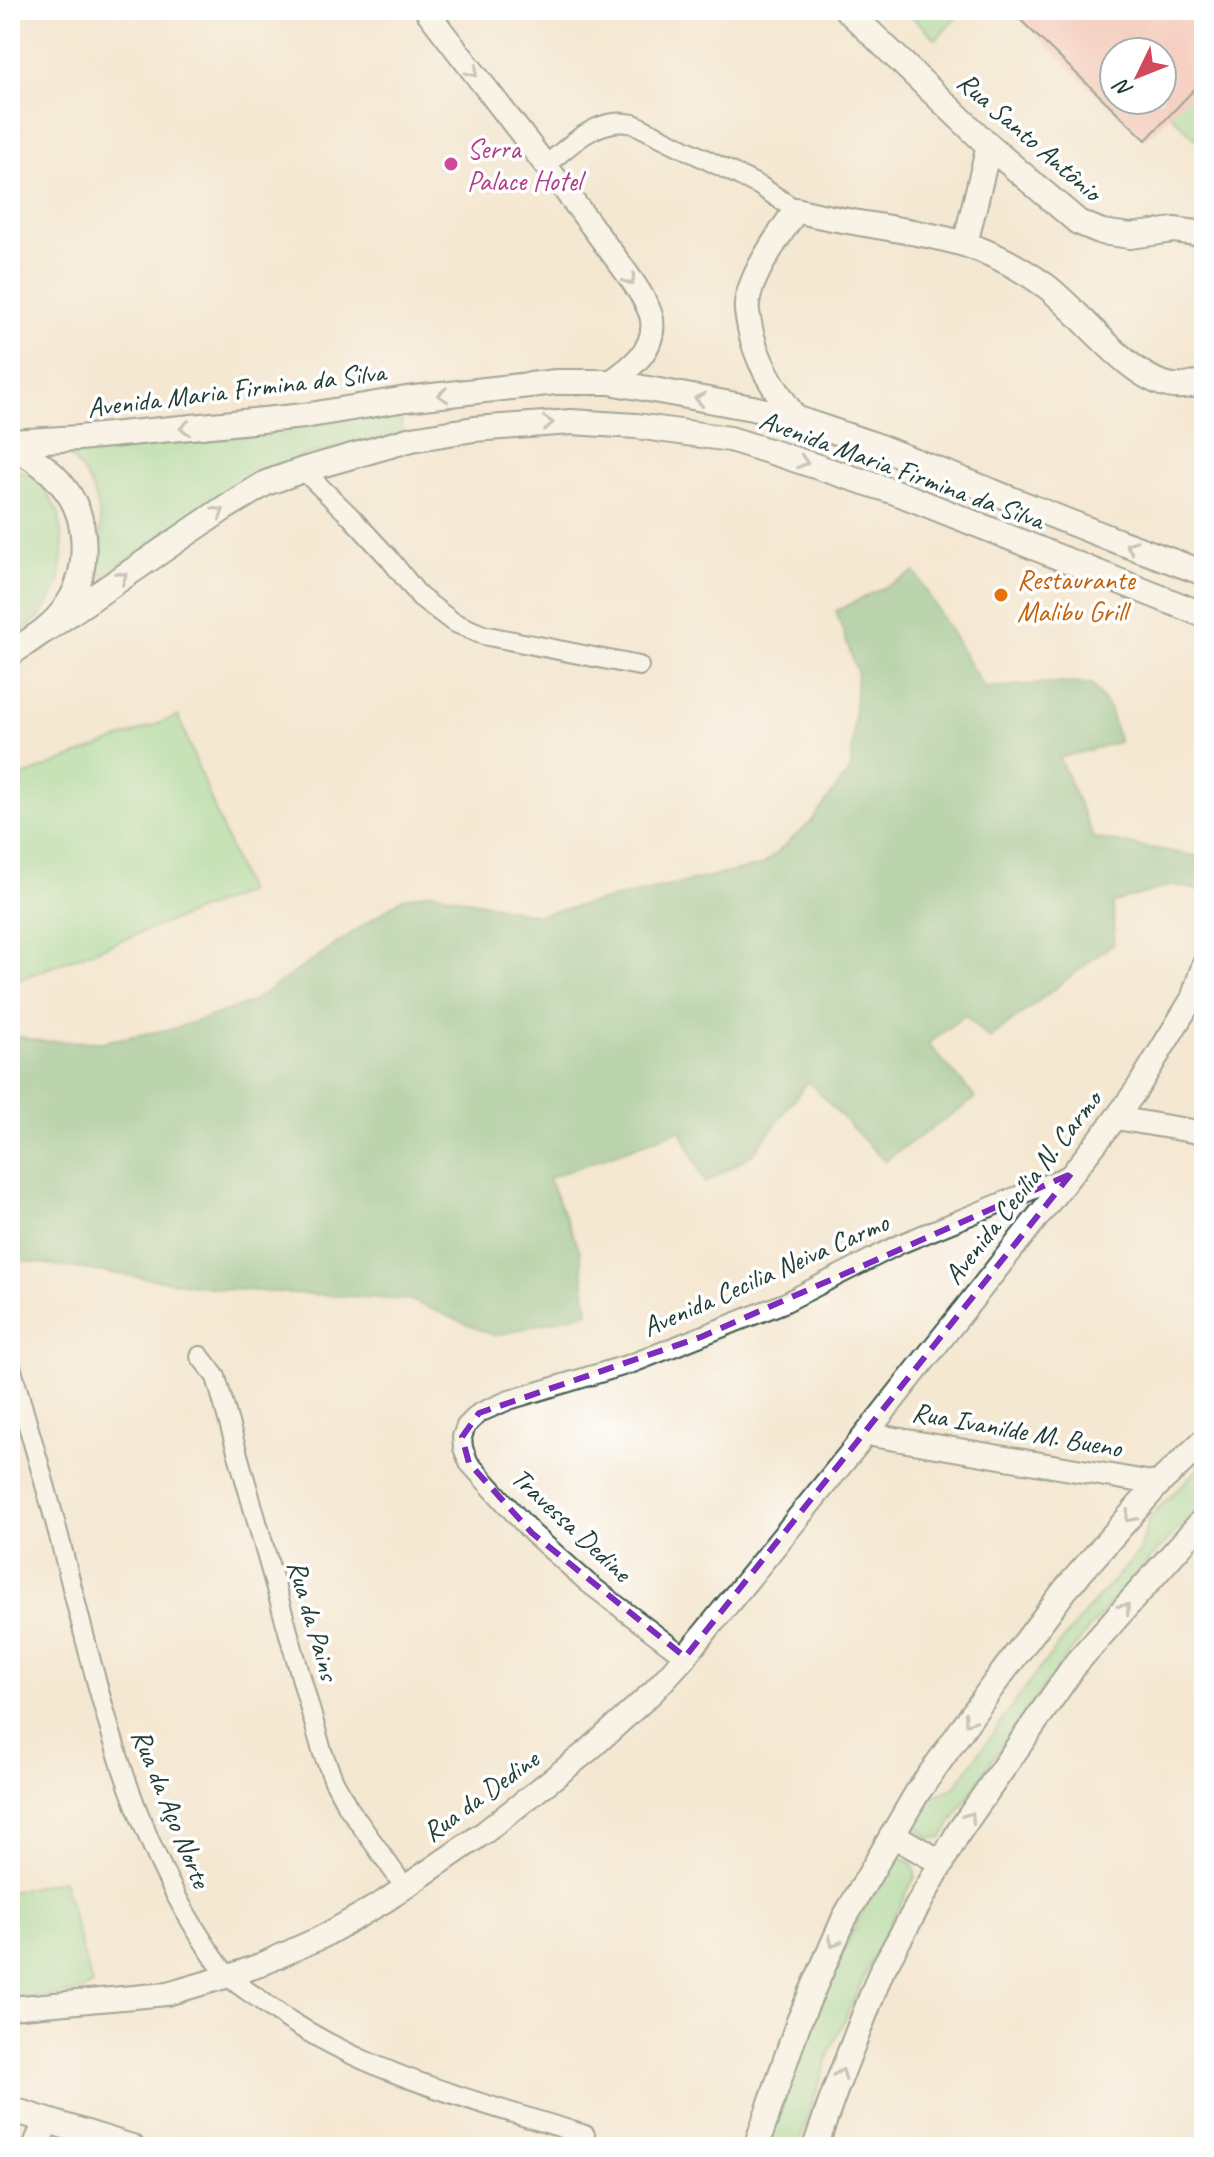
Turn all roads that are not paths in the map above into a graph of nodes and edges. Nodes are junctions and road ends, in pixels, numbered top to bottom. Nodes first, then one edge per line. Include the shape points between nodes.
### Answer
1 (426, 10) edge
2 (847, 10) edge
3 (989, 146) junction
4 (546, 165) junction
5 (796, 210) junction
6 (1204, 234) edge
7 (965, 244) junction
8 (1204, 381) edge
9 (610, 382) junction
10 (406, 399) junction
11 (733, 405) junction
12 (795, 418) junction
13 (412, 439) junction
14 (730, 439) junction
15 (10, 443) edge
16 (303, 470) junction
17 (1204, 573) edge
18 (1204, 615) edge
19 (44, 631) junction
20 (10, 654) edge
21 (639, 666) dead end
22 (1204, 963) edge
23 (1116, 1118) junction
24 (1204, 1133) edge
25 (1071, 1174) junction
26 (200, 1356) dead end
27 (10, 1363) edge
28 (479, 1413) joint
29 (866, 1434) junction
30 (1204, 1441) edge
31 (1158, 1484) junction
32 (1204, 1519) edge
33 (685, 1657) junction
34 (893, 1835) junction
35 (942, 1863) junction
36 (404, 1886) junction
37 (229, 1976) junction
38 (10, 2008) edge
39 (10, 2109) edge
40 (50, 2122) junction
41 (585, 2135) dead end
42 (35, 2147) edge
43 (132, 2147) edge
44 (756, 2147) edge
45 (815, 2147) edge

1 -> 4 street
2 - 3 main road, Rua Santo Antônio
3 - 6 main road, Rua Santo Antônio via 1078,222 1102,232
3 - 7 main road
4 - 5 street via 597,127 634,124 760,186
4 -> 9 street via 624,270 652,318 647,349
5 - 7 main road
5 - 12 main road via 756,276 746,305 761,363
7 - 8 main road via 1007,261 1046,286 1154,381 1175,387
9 -> 10 main road, Avenida Maria Firmina da Silva via 556,382
11 -> 9 main road, Avenida Maria Firmina da Silva
10 - 13 main road
10 -> 15 main road, Avenida Maria Firmina da Silva via 304,416
11 - 12 main road, Avenida Maria Firmina da Silva
11 - 14 main road
17 -> 12 main road, Avenida Maria Firmina da Silva
13 -> 14 main road, Avenida Maria Firmina da Silva via 571,422
13 - 16 main road, Avenida Maria Firmina da Silva
14 -> 18 main road, Avenida Maria Firmina da Silva via 898,493
15 - 19 main road via 38,460 65,487 79,517 85,552 78,584
19 -> 16 main road, Avenida Maria Firmina da Silva via 223,509 266,483
16 - 21 street via 420,597 453,622 483,635
19 - 20 main road, Avenida Maria Firmina da Silva
22 - 23 street, Avenida Cecília N. Carmo via 1192,999
23 - 24 street
23 - 25 street, Avenida Cecília N. Carmo
25 - 28 street, Avenida Cecilia Neiva Carmo via 900,1244 784,1303 701,1337
25 - 29 street, Avenida Cecília N. Carmo
26 - 36 street, Rua da Pains via 216,1377 322,1751 348,1807
27 - 37 street, Rua da Aço Norte via 130,1792 162,1871
28 - 33 street, Travessa Dedine via 462,1437 469,1463 588,1583
29 - 31 street, Rua Ivanilde M. Bueno
29 - 33 street, Rua da Dedine
30 - 31 main road
31 -> 34 main road via 1065,1590 917,1793
35 -> 32 main road via 1077,1662
33 - 36 street, Rua da Dedine via 589,1750 485,1832
34 - 35 main road
34 -> 44 main road via 845,1917 799,2021
45 -> 35 main road via 881,1972
36 - 37 street, Rua da Dedine via 322,1937
37 - 38 street, Rua da Dedine via 167,1994
37 - 41 street, Rua da Aço Norte via 339,2049 391,2072
39 - 40 main road
40 - 42 main road
40 - 43 main road

